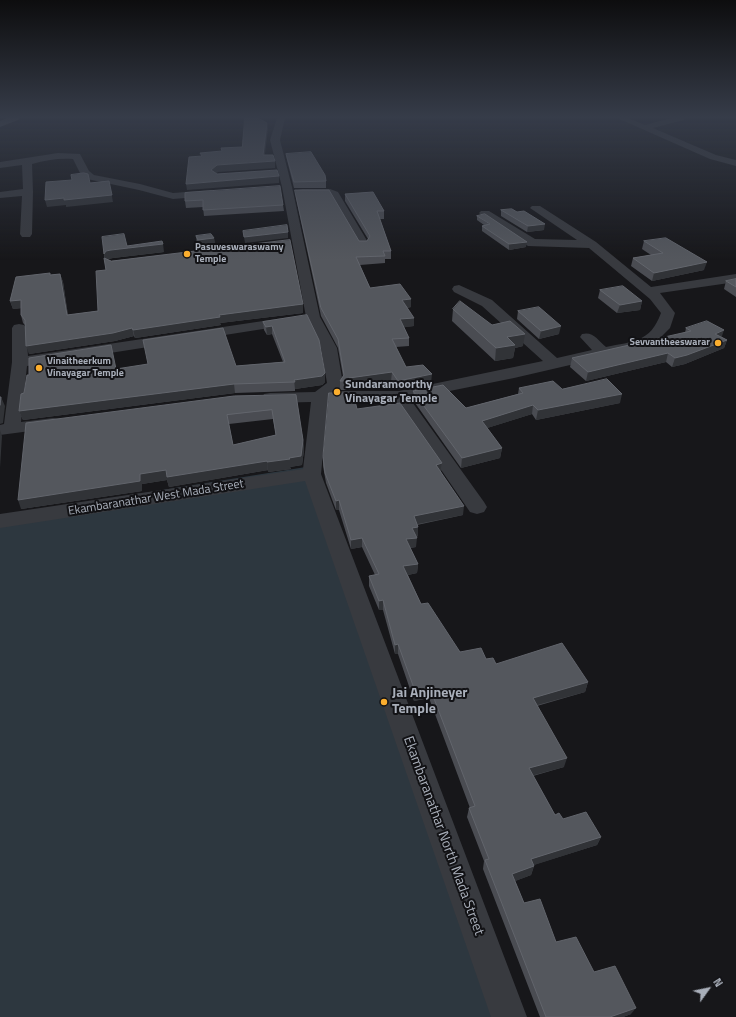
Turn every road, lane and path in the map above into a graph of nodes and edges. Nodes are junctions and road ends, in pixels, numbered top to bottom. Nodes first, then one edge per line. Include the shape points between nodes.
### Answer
1 (27, 165) edge
2 (81, 165) edge
3 (279, 165) edge
4 (285, 189) junction
5 (28, 192) junction
6 (219, 193) edge
7 (0, 195) edge
8 (536, 208) dead end
9 (484, 213) edge
10 (26, 234) dead end
11 (296, 242) junction
12 (281, 244) edge
13 (363, 244) edge
14 (592, 245) junction
15 (736, 278) edge
16 (459, 289) dead end
17 (648, 291) junction
18 (313, 317) junction
19 (19, 328) dead end
20 (586, 337) dead end
21 (604, 353) junction
22 (20, 362) junction
23 (554, 363) junction
24 (320, 396) junction
25 (399, 396) junction
26 (258, 398) edge
27 (66, 421) edge
28 (6, 429) edge
29 (312, 474) junction
30 (478, 507) dead end
31 (0, 521) edge
32 (509, 1017) edge

1 - 5 street
2 - 6 street via 85,174 97,179 173,196
3 - 4 street
4 - 11 street
4 - 13 street via 334,194
5 - 7 street
5 - 10 street
8 - 14 street
9 - 14 street via 532,243
11 - 12 street
11 - 18 street
14 - 17 street
15 - 17 street
16 - 23 street via 496,310
17 - 21 street via 668,313 663,328 647,343
18 - 22 street
18 - 24 street via 329,348 335,384
19 - 22 street
20 - 21 street
21 - 23 street
22 - 28 street
23 - 25 street
24 - 25 street
24 - 26 street
24 - 29 street
25 - 30 street
27 - 28 street
29 - 31 street, Ekambaranathar West Mada Street
29 - 32 street, Ekambaranathar North Mada Street

